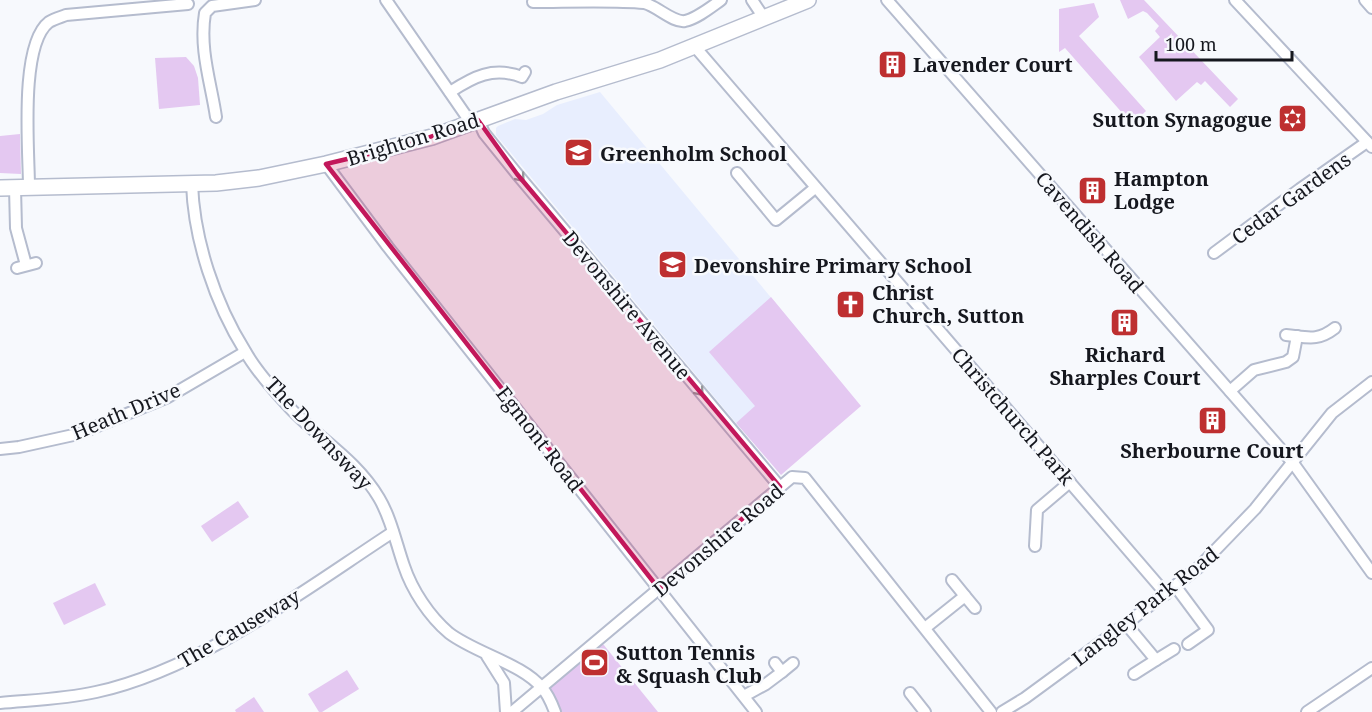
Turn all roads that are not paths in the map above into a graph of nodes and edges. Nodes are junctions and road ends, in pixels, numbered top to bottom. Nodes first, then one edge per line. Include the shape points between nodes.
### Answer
1 (255, 0) edge
2 (386, 0) edge
3 (721, 0) edge
4 (752, 0) edge
5 (808, 0) edge
6 (887, 0) edge
7 (1235, 0) edge
8 (1365, 0) edge
9 (533, 2) dead end
10 (188, 4) dead end
11 (1372, 8) edge
12 (764, 18) junction
13 (696, 48) junction
14 (525, 72) dead end
15 (450, 92) junction
16 (216, 117) dead end
17 (474, 121) junction
18 (1370, 145) edge
19 (326, 165) junction
20 (736, 173) dead end
21 (192, 184) junction
22 (15, 188) edge
23 (815, 188) junction
24 (1214, 253) dead end
25 (26, 265) dead end
26 (1335, 328) dead end
27 (245, 352) junction
28 (1372, 383) edge
29 (1230, 391) junction
30 (0, 449) edge
31 (1293, 464) junction
32 (1070, 482) junction
33 (780, 487) junction
34 (393, 532) junction
35 (1035, 546) dead end
36 (1372, 573) edge
37 (952, 580) dead end
38 (1176, 587) junction
39 (659, 589) junction
40 (1166, 594) junction
41 (965, 596) junction
42 (975, 608) dead end
43 (1126, 624) junction
44 (925, 628) junction
45 (1188, 644) dead end
46 (1174, 649) dead end
47 (488, 656) junction
48 (1156, 660) junction
49 (793, 663) dead end
50 (1372, 669) edge
51 (1134, 674) dead end
52 (542, 687) junction
53 (910, 693) dead end
54 (744, 696) junction
55 (0, 703) edge
56 (506, 712) edge
57 (512, 712) edge
58 (555, 712) edge
59 (756, 712) edge
60 (925, 712) edge
61 (992, 712) edge
62 (1002, 712) edge
63 (1307, 712) edge

1 - 16 street via 213,6 204,14 204,62
2 - 15 street, Devonshire Avenue
3 - 9 street via 682,21 636,2
4 - 12 street
5 - 12 main road, Brighton Road
6 - 29 street, Cavendish Road
7 - 18 street
8 - 11 street
10 - 22 street via 66,15 48,23 37,41 32,63 27,124
12 - 13 main road, Brighton Road
13 - 17 main road, Brighton Road
13 - 23 street, Christchurch Park
14 - 15 street via 522,77 487,72
15 - 17 street, Devonshire Avenue
17 - 19 main road, Brighton Road via 421,141
17 -> 33 street, Devonshire Avenue
18 - 24 street, Cedar Gardens via 1306,184
19 - 21 main road, Brighton Road via 259,178
19 - 39 street, Egmont Road
20 - 23 street via 744,190 774,225
21 - 22 main road, Brighton Road
21 - 27 street, The Downsway via 202,250 221,303
22 - 25 street via 16,228
23 - 32 street, Christchurch Park
26 - 29 street via 1315,339 1291,336 1293,357 1254,370
27 - 30 street, Heath Drive via 168,397 78,434
27 - 34 street, The Downsway via 291,409 346,457 379,498
28 - 31 street, Langley Park Road via 1332,413
29 - 31 street, Cavendish Road
31 - 36 street, Cavendish Road
31 - 38 street, Langley Park Road via 1235,532
32 - 35 street via 1037,510
32 - 40 street, Christchurch Park
33 - 39 street, Devonshire Road
33 - 44 street, Devonshire Road via 792,477 805,478
34 - 47 street, The Downsway via 404,568 423,604 449,632
34 - 55 street, The Causeway via 228,638 165,671 96,692
37 - 41 street
38 - 40 street, Langley Park Road
38 - 45 street via 1212,627
39 - 52 street, Devonshire Road
39 - 54 street, Egmont Road
40 - 43 street, Langley Park Road
41 - 42 street
41 - 44 street
43 - 48 street
43 - 62 street, Langley Park Road
44 - 61 street, Devonshire Road
46 - 48 street
47 - 52 street, The Downsway via 518,669
47 - 56 street, The Downsway via 504,683
48 - 51 street
49 - 54 street via 778,667 766,684
50 - 63 street
52 - 57 street, Devonshire Road
52 - 58 street
53 - 60 street
54 - 59 street, Egmont Road

